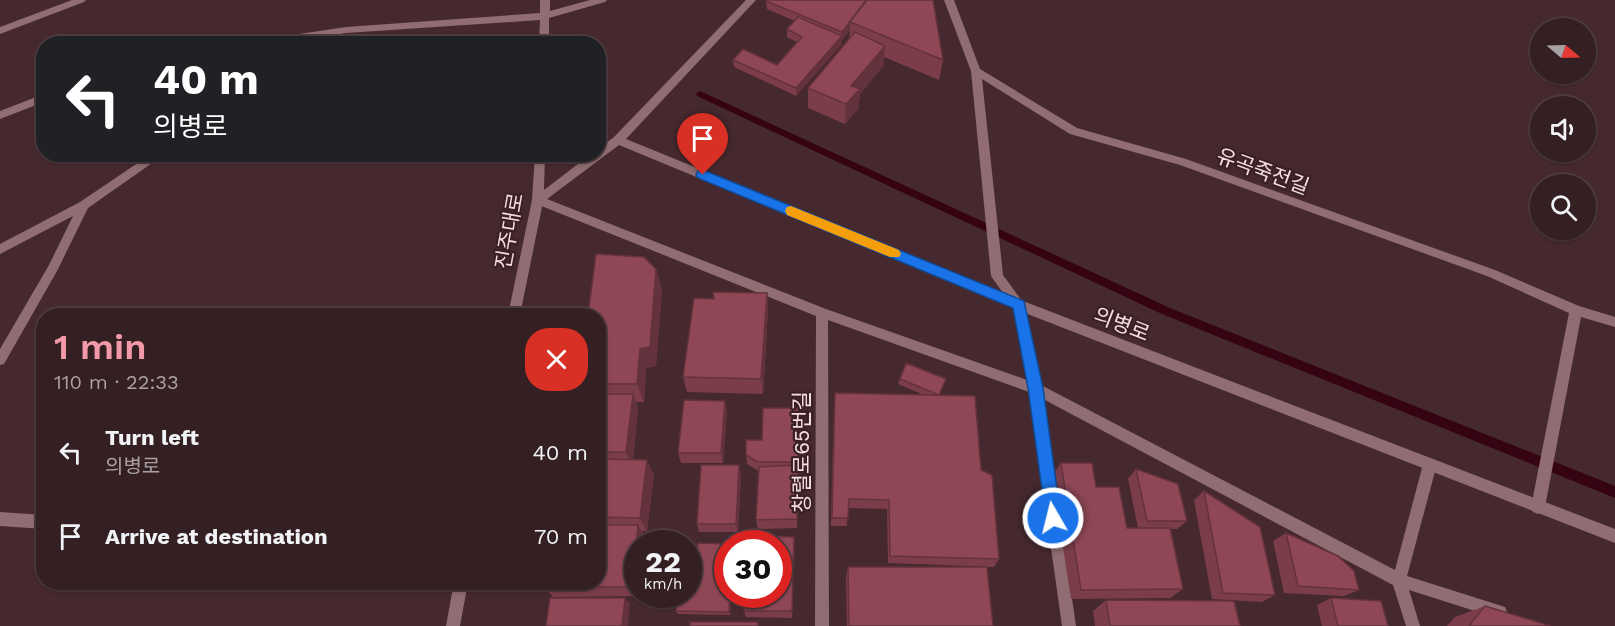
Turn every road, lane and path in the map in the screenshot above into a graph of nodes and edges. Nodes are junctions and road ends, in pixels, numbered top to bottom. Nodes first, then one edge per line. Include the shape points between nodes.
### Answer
1 (81, 0) edge
2 (545, 0) edge
3 (579, 0) edge
4 (602, 0) edge
5 (750, 0) edge
6 (949, 0) edge
7 (544, 16) junction
8 (0, 31) edge
9 (306, 36) edge
10 (544, 36) edge
11 (976, 71) junction
12 (36, 101) edge
13 (0, 115) edge
14 (618, 140) junction
15 (606, 149) edge
16 (148, 162) edge
17 (540, 162) edge
18 (589, 162) edge
19 (538, 200) junction
20 (84, 205) junction
21 (0, 249) edge
22 (1019, 305) junction
23 (515, 308) edge
24 (1576, 310) junction
25 (822, 313) junction
26 (1615, 322) edge
27 (0, 360) edge
28 (1035, 388) junction
29 (1430, 464) junction
30 (1540, 502) junction
31 (0, 519) edge
32 (36, 521) edge
33 (1615, 536) edge
34 (1399, 580) junction
35 (460, 590) edge
36 (1512, 615) edge
37 (453, 626) edge
38 (822, 626) edge
39 (1069, 626) edge
40 (1413, 626) edge

1 - 8 street
2 - 7 street
3 - 7 street
4 - 7 street
5 - 14 street
6 - 11 street
7 - 9 street
7 - 10 street
11 - 22 street via 997,276
11 - 24 street, 유곡죽전길 via 1074,131 1193,166 1491,273
12 - 13 street
14 - 15 street
14 - 22 street, 의병로
16 - 20 street
17 - 19 street, 진주대로
18 - 19 street
19 - 23 street, 진주대로
19 - 25 street
20 - 21 street
20 - 27 street
22 - 28 street
22 - 29 street, 의병로
24 - 26 street, 유곡죽전길
24 - 30 street
25 - 28 street
25 - 38 street, 창렬로65번길
28 - 34 street
28 - 39 street
29 - 30 street, 의병로
29 - 34 street
30 - 33 street, 의병로
31 - 32 street
34 - 36 street
34 - 40 street
35 - 37 street

